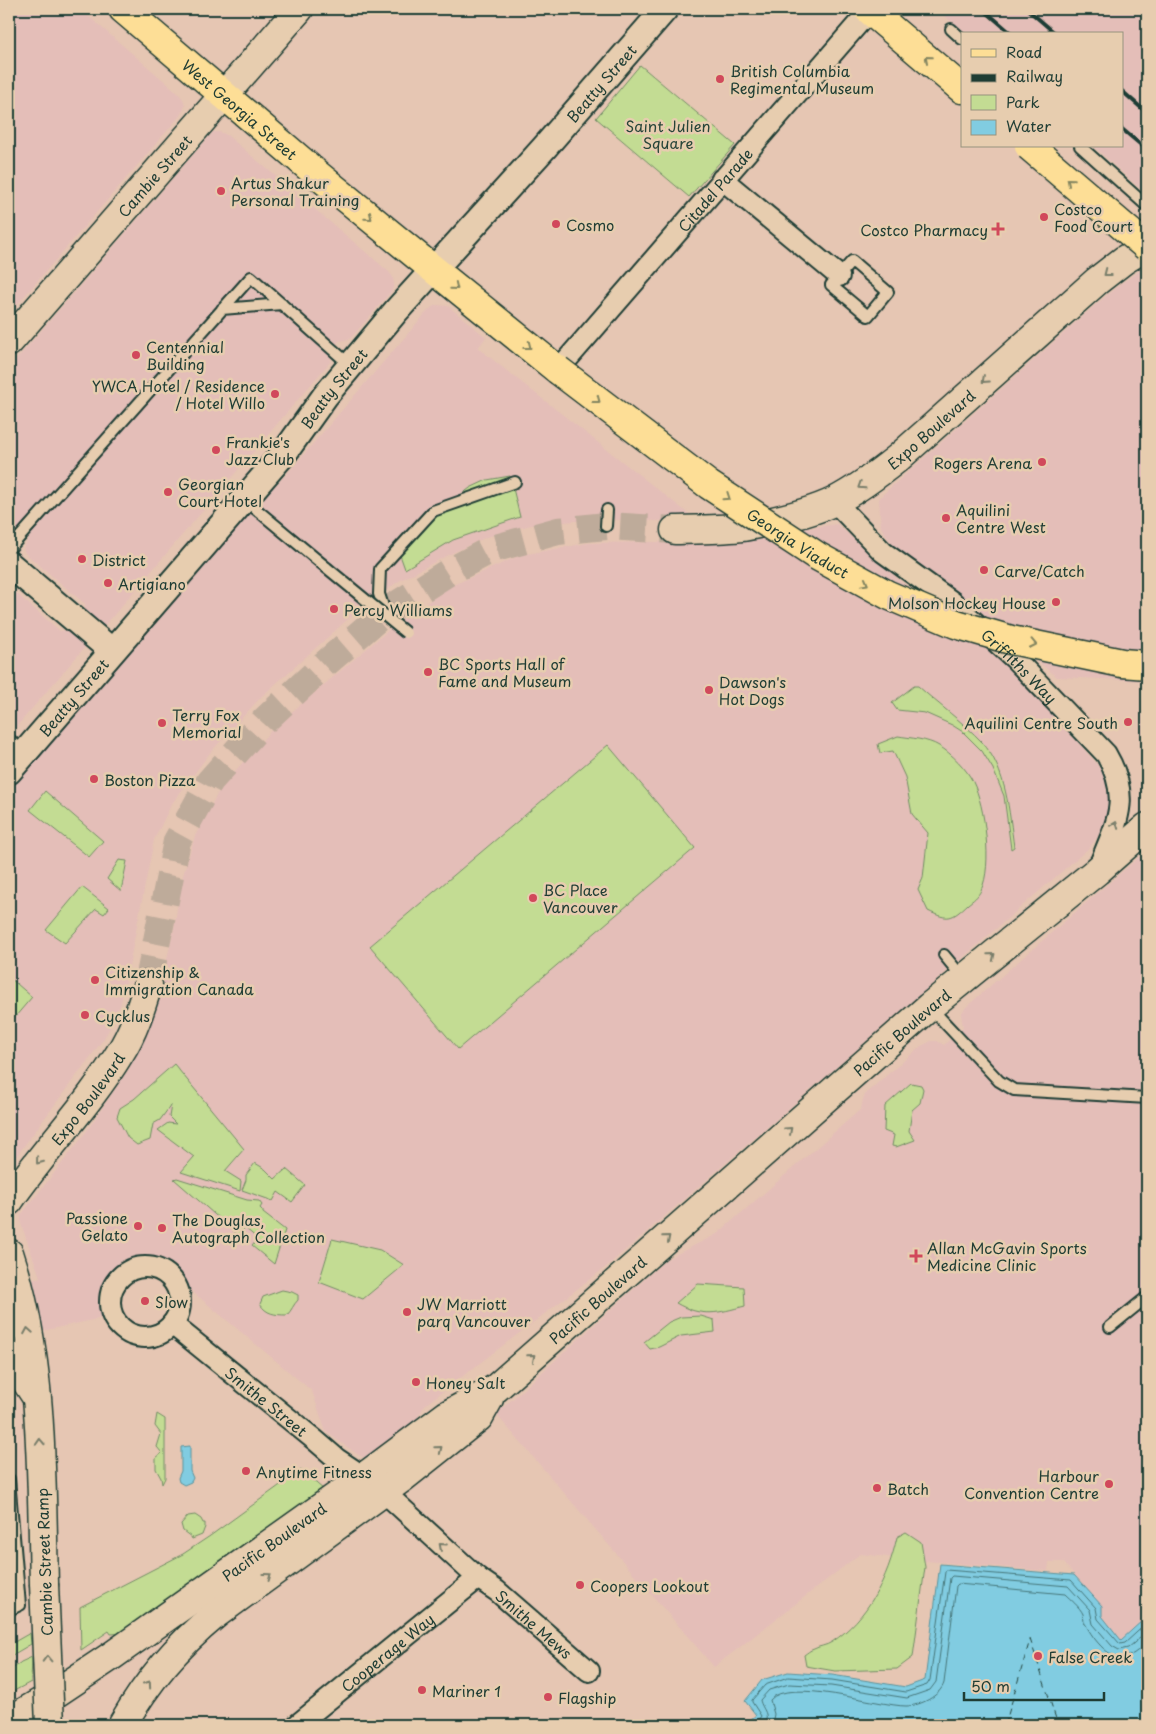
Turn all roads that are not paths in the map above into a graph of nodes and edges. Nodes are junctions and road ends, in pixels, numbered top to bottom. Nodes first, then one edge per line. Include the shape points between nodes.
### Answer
1 (123, 9) edge
2 (299, 9) edge
3 (665, 9) edge
4 (864, 16) edge
5 (950, 28) dead end
6 (961, 38) edge
7 (961, 88) edge
8 (224, 96) junction
9 (1031, 148) edge
10 (1082, 148) edge
11 (722, 179) junction
12 (1147, 206) edge
13 (1147, 246) edge
14 (432, 270) junction
15 (839, 276) junction
16 (282, 304) junction
17 (222, 309) junction
18 (498, 322) joint
19 (9, 342) edge
20 (566, 361) junction
21 (350, 364) junction
22 (515, 482) dead end
23 (244, 500) junction
24 (834, 502) junction
25 (607, 510) dead end
26 (606, 526) dead end
27 (675, 530) tunnel mouth
28 (9, 549) edge
29 (9, 564) edge
30 (385, 612) dead end
31 (406, 633) dead end
32 (112, 651) junction
33 (1147, 665) edge
34 (17, 746) edge
35 (9, 771) edge
36 (1147, 827) edge
37 (1097, 871) junction
38 (944, 955) dead end
39 (964, 979) junction
40 (148, 985) tunnel mouth
41 (929, 1006) junction
42 (1147, 1098) edge
43 (9, 1201) edge
44 (9, 1253) edge
45 (1147, 1297) edge
46 (172, 1324) dead end
47 (1110, 1327) dead end
48 (9, 1356) edge
49 (38, 1398) junction
50 (9, 1479) edge
51 (371, 1492) junction
52 (478, 1578) junction
53 (9, 1610) edge
54 (589, 1671) dead end
55 (9, 1721) edge
56 (50, 1725) edge
57 (122, 1725) edge
58 (297, 1725) edge

1 - 8 main road, West Georgia Street
2 - 8 main road, Cambie Street
3 - 14 street, Beatty Street
7 -> 4 main road via 894,30
4 - 11 street, Citadel Parade
5 - 6 lane
8 -> 14 main road, West Georgia Street
8 - 19 main road, Cambie Street
13 -> 9 main road, bridge
10 - 12 lane
11 - 15 street
11 - 20 street, Citadel Parade
13 -> 24 main road, Expo Boulevard via 1097,281 892,463
14 -> 18 main road, West Georgia Street
14 - 21 street, Beatty Street
15 - 15 lane via 831,285 868,316 888,292 852,261
16 - 17 lane
16 - 17 lane via 251,277
16 - 21 lane
17 - 28 lane
18 -> 20 main road, Georgia Viaduct
20 -> 33 main road, Georgia Viaduct, bridge via 709,485 817,556 888,595 956,624 1011,640 1122,663
21 - 23 street, Beatty Street via 285,452
22 - 30 lane via 433,511 380,569 379,594
23 - 31 lane, bridge
23 - 32 street, Beatty Street
24 - 27 main road, Expo Boulevard via 743,527
37 -> 24 street, Griffiths Way via 1119,814 1120,788 1115,769 1106,754 1014,658 950,601 882,552
25 - 26 lane
29 - 32 street
32 - 34 street, Beatty Street
34 - 35 street, Beatty Street
36 - 37 main road, Pacific Boulevard
39 -> 37 main road, Pacific Boulevard
38 - 39 lane
39 - 41 main road, Pacific Boulevard
40 -> 43 main road, Expo Boulevard via 121,1052
41 - 42 lane via 999,1081 1014,1090
51 -> 41 main road, Pacific Boulevard via 478,1417 495,1389
49 -> 44 main road via 29,1332
45 - 47 lane
46 - 51 street, Smithe Street via 316,1440
48 - 49 main road
56 -> 49 main road, Cambie Street Ramp, bridge
50 - 53 lane via 20,1606
52 -> 51 street, Smithe Street
51 - 55 main road, Pacific Boulevard
57 -> 51 main road via 152,1677 193,1633
52 - 54 street, Smithe Mews
52 - 58 street, Cooperage Way

